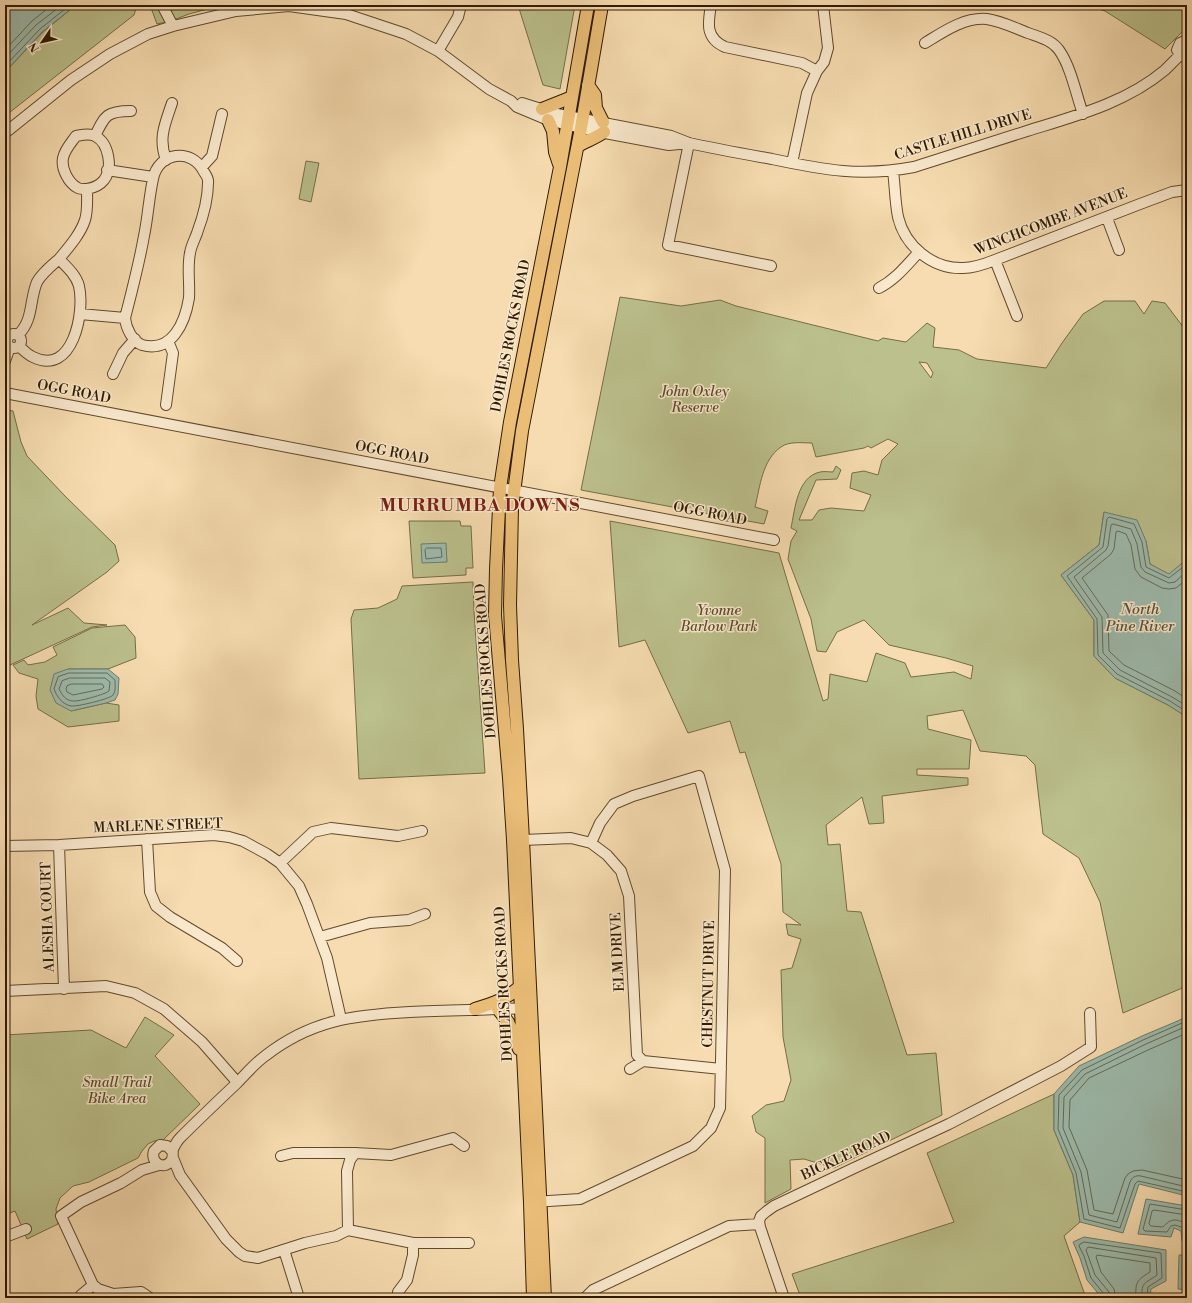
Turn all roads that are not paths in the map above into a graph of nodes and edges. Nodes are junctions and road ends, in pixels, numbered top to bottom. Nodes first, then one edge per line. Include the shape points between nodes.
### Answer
1 (162, 5) edge
2 (461, 5) edge
3 (588, 5) edge
4 (602, 5) edge
5 (711, 5) edge
6 (823, 5) edge
7 (173, 26) junction
8 (1187, 40) edge
9 (925, 43) dead end
10 (438, 51) junction
11 (1183, 56) edge
12 (817, 71) junction
13 (588, 85) junction
14 (572, 97) junction
15 (172, 103) dead end
16 (131, 111) dead end
17 (222, 114) dead end
18 (1083, 114) junction
19 (545, 115) junction
20 (568, 120) junction
21 (582, 123) junction
22 (604, 127) junction
23 (5, 133) edge
24 (95, 136) junction
25 (689, 143) junction
26 (578, 146) junction
27 (166, 160) junction
28 (792, 163) junction
29 (202, 167) junction
30 (560, 167) junction
31 (107, 170) junction
32 (893, 171) junction
33 (153, 177) junction
34 (87, 189) junction
35 (1187, 190) edge
36 (1107, 218) junction
37 (1119, 250) dead end
38 (918, 253) junction
39 (59, 259) junction
40 (995, 260) junction
41 (770, 266) dead end
42 (879, 288) dead end
43 (80, 314) junction
44 (1016, 316) dead end
45 (125, 318) junction
46 (135, 339) junction
47 (168, 341) junction
48 (15, 347) junction
49 (5, 361) edge
50 (113, 374) dead end
51 (5, 393) edge
52 (166, 405) dead end
53 (500, 488) junction
54 (514, 490) junction
55 (774, 540) dead end
56 (422, 831) dead end
57 (148, 839) junction
58 (523, 840) junction
59 (591, 842) junction
60 (59, 845) junction
61 (5, 846) edge
62 (280, 863) junction
63 (425, 914) dead end
64 (320, 937) junction
65 (237, 961) dead end
66 (520, 986) junction
67 (64, 989) junction
68 (5, 991) edge
69 (525, 1008) junction
70 (475, 1009) junction
71 (498, 1009) junction
72 (1090, 1013) dead end
73 (341, 1019) junction
74 (643, 1061) junction
75 (523, 1062) junction
76 (721, 1068) junction
77 (630, 1069) dead end
78 (237, 1082) junction
79 (464, 1146) dead end
80 (355, 1153) junction
81 (281, 1156) dead end
82 (164, 1157) junction
83 (535, 1202) junction
84 (759, 1224) junction
85 (26, 1229) dead end
86 (348, 1230) junction
87 (5, 1237) edge
88 (413, 1243) junction
89 (469, 1243) dead end
90 (284, 1250) junction
91 (93, 1285) junction
92 (398, 1292) dead end
93 (547, 1296) edge
94 (80, 1298) edge
95 (150, 1298) edge
96 (299, 1298) edge
97 (533, 1298) edge
98 (585, 1298) edge
99 (784, 1298) edge

1 - 7 street
2 - 10 street via 458,17
3 - 14 main road, DOHLES ROCKS ROAD
4 - 13 main road, DOHLES ROCKS ROAD
5 - 12 street via 709,28 713,39 720,45 802,63
6 - 12 street via 828,48 824,62
7 - 10 street, CASTLE HILL DRIVE via 236,11 289,6 346,14 406,34
7 - 23 street, CASTLE HILL DRIVE via 148,34 110,54 71,80
8 - 11 street via 1178,44 1177,50
9 - 18 street via 962,23 986,19 1050,42 1064,58
10 - 19 street, CASTLE HILL DRIVE via 489,89
11 - 18 street, CASTLE HILL DRIVE via 1135,91
12 - 28 street via 807,93
13 - 21 main road, DOHLES ROCKS ROAD
13 - 22 main road via 594,95 597,112
14 - 19 main road
14 - 20 main road, DOHLES ROCKS ROAD
15 - 27 street via 163,132 162,149
16 - 24 street via 117,111 104,119
17 - 29 street via 212,156
18 - 32 street, CASTLE HILL DRIVE via 914,167
19 - 20 street, CASTLE HILL DRIVE
19 - 30 main road via 553,131 555,152
20 - 21 street, CASTLE HILL DRIVE
20 - 30 main road, DOHLES ROCKS ROAD
21 - 22 street, CASTLE HILL DRIVE
21 - 26 main road, DOHLES ROCKS ROAD
22 - 25 street, CASTLE HILL DRIVE via 671,136
22 - 26 main road via 596,138
24 - 31 street via 105,145 108,156
24 - 34 street via 76,136 66,149 63,159 64,172 70,182 78,188
25 - 28 street, CASTLE HILL DRIVE
25 - 41 street via 668,245
26 - 54 main road, DOHLES ROCKS ROAD via 523,424
27 - 29 street via 178,155 190,157
27 - 33 street via 159,165
28 - 32 street, CASTLE HILL DRIVE via 844,172
29 - 47 street via 209,181 207,201 190,253 188,299 180,325 174,337
30 - 53 main road, DOHLES ROCKS ROAD via 510,422
31 - 33 street
31 - 34 street via 104,180
32 - 38 street, WINCHCOMBE AVENUE via 901,226
33 - 45 street via 144,235
34 - 39 street via 85,220 71,245
35 - 36 street, WINCHCOMBE AVENUE via 1172,192
36 - 37 street
36 - 40 street, WINCHCOMBE AVENUE
38 - 40 street, WINCHCOMBE AVENUE via 946,266 962,268
38 - 42 street via 897,276
39 - 43 street via 73,274 79,286
39 - 48 street via 46,270 38,282 29,320 23,330 18,335 12,333 7,338 6,343
40 - 44 street
43 - 45 street
43 - 48 street via 72,344 58,358 37,359
45 - 46 street via 126,327
46 - 47 street via 140,344 150,346 162,345
46 - 50 street via 123,353
47 - 52 street via 173,353
48 - 49 street
51 - 53 street, OGG ROAD
53 - 54 street, OGG ROAD
53 - 66 main road, DOHLES ROCKS ROAD via 495,616 509,778
54 - 55 street, OGG ROAD
54 - 58 main road, DOHLES ROCKS ROAD via 510,605
56 - 62 street via 398,836 331,828 313,832
57 - 60 street, MARLENE STREET
57 - 62 street, MARLENE STREET via 214,835 229,837 243,841
57 - 65 street via 150,892 156,906 222,948
58 - 59 street, ELM DRIVE via 571,838
58 - 69 main road, DOHLES ROCKS ROAD
59 - 74 street, ELM DRIVE via 622,871 629,896 637,1055
59 - 76 street, CHESTNUT DRIVE via 600,823 614,804 699,776 725,870
60 - 61 street, MARLENE STREET
60 - 67 street, ALESHA COURT
62 - 64 street, MARLENE STREET via 299,886
63 - 64 street via 409,920 370,924
64 - 73 street, MARLENE STREET
66 - 69 main road, DOHLES ROCKS ROAD
66 - 70 main road via 509,996
67 - 68 street
67 - 78 street via 106,986 135,993 164,1009 202,1042
69 - 71 street
69 - 75 main road, DOHLES ROCKS ROAD
69 - 83 main road, DOHLES ROCKS ROAD
70 - 71 street
70 - 73 street via 373,1014
71 - 75 main road via 508,1022
72 - 84 street, BICKLE ROAD via 1091,1047 1061,1066 949,1124 774,1206 764,1213
73 - 78 street via 285,1043 255,1064
74 - 76 street
74 - 77 street
75 - 83 main road, DOHLES ROCKS ROAD
76 - 83 street, CHESTNUT DRIVE via 720,1108 711,1128 693,1146 580,1199
78 - 82 street
79 - 80 street via 453,1138 391,1156
80 - 81 street via 293,1153
80 - 86 street via 347,1171
82 - 90 street via 226,1239 239,1252 245,1256 258,1258
82 - 91 street via 121,1183 81,1202 61,1216
83 - 93 main road, DOHLES ROCKS ROAD
83 - 97 main road, DOHLES ROCKS ROAD
84 - 98 street via 729,1226 594,1290
84 - 99 street
85 - 87 street
86 - 88 street
86 - 90 street via 336,1236
88 - 89 street
88 - 92 street via 407,1280
90 - 96 street
91 - 94 street
91 - 95 street via 113,1294 141,1292

